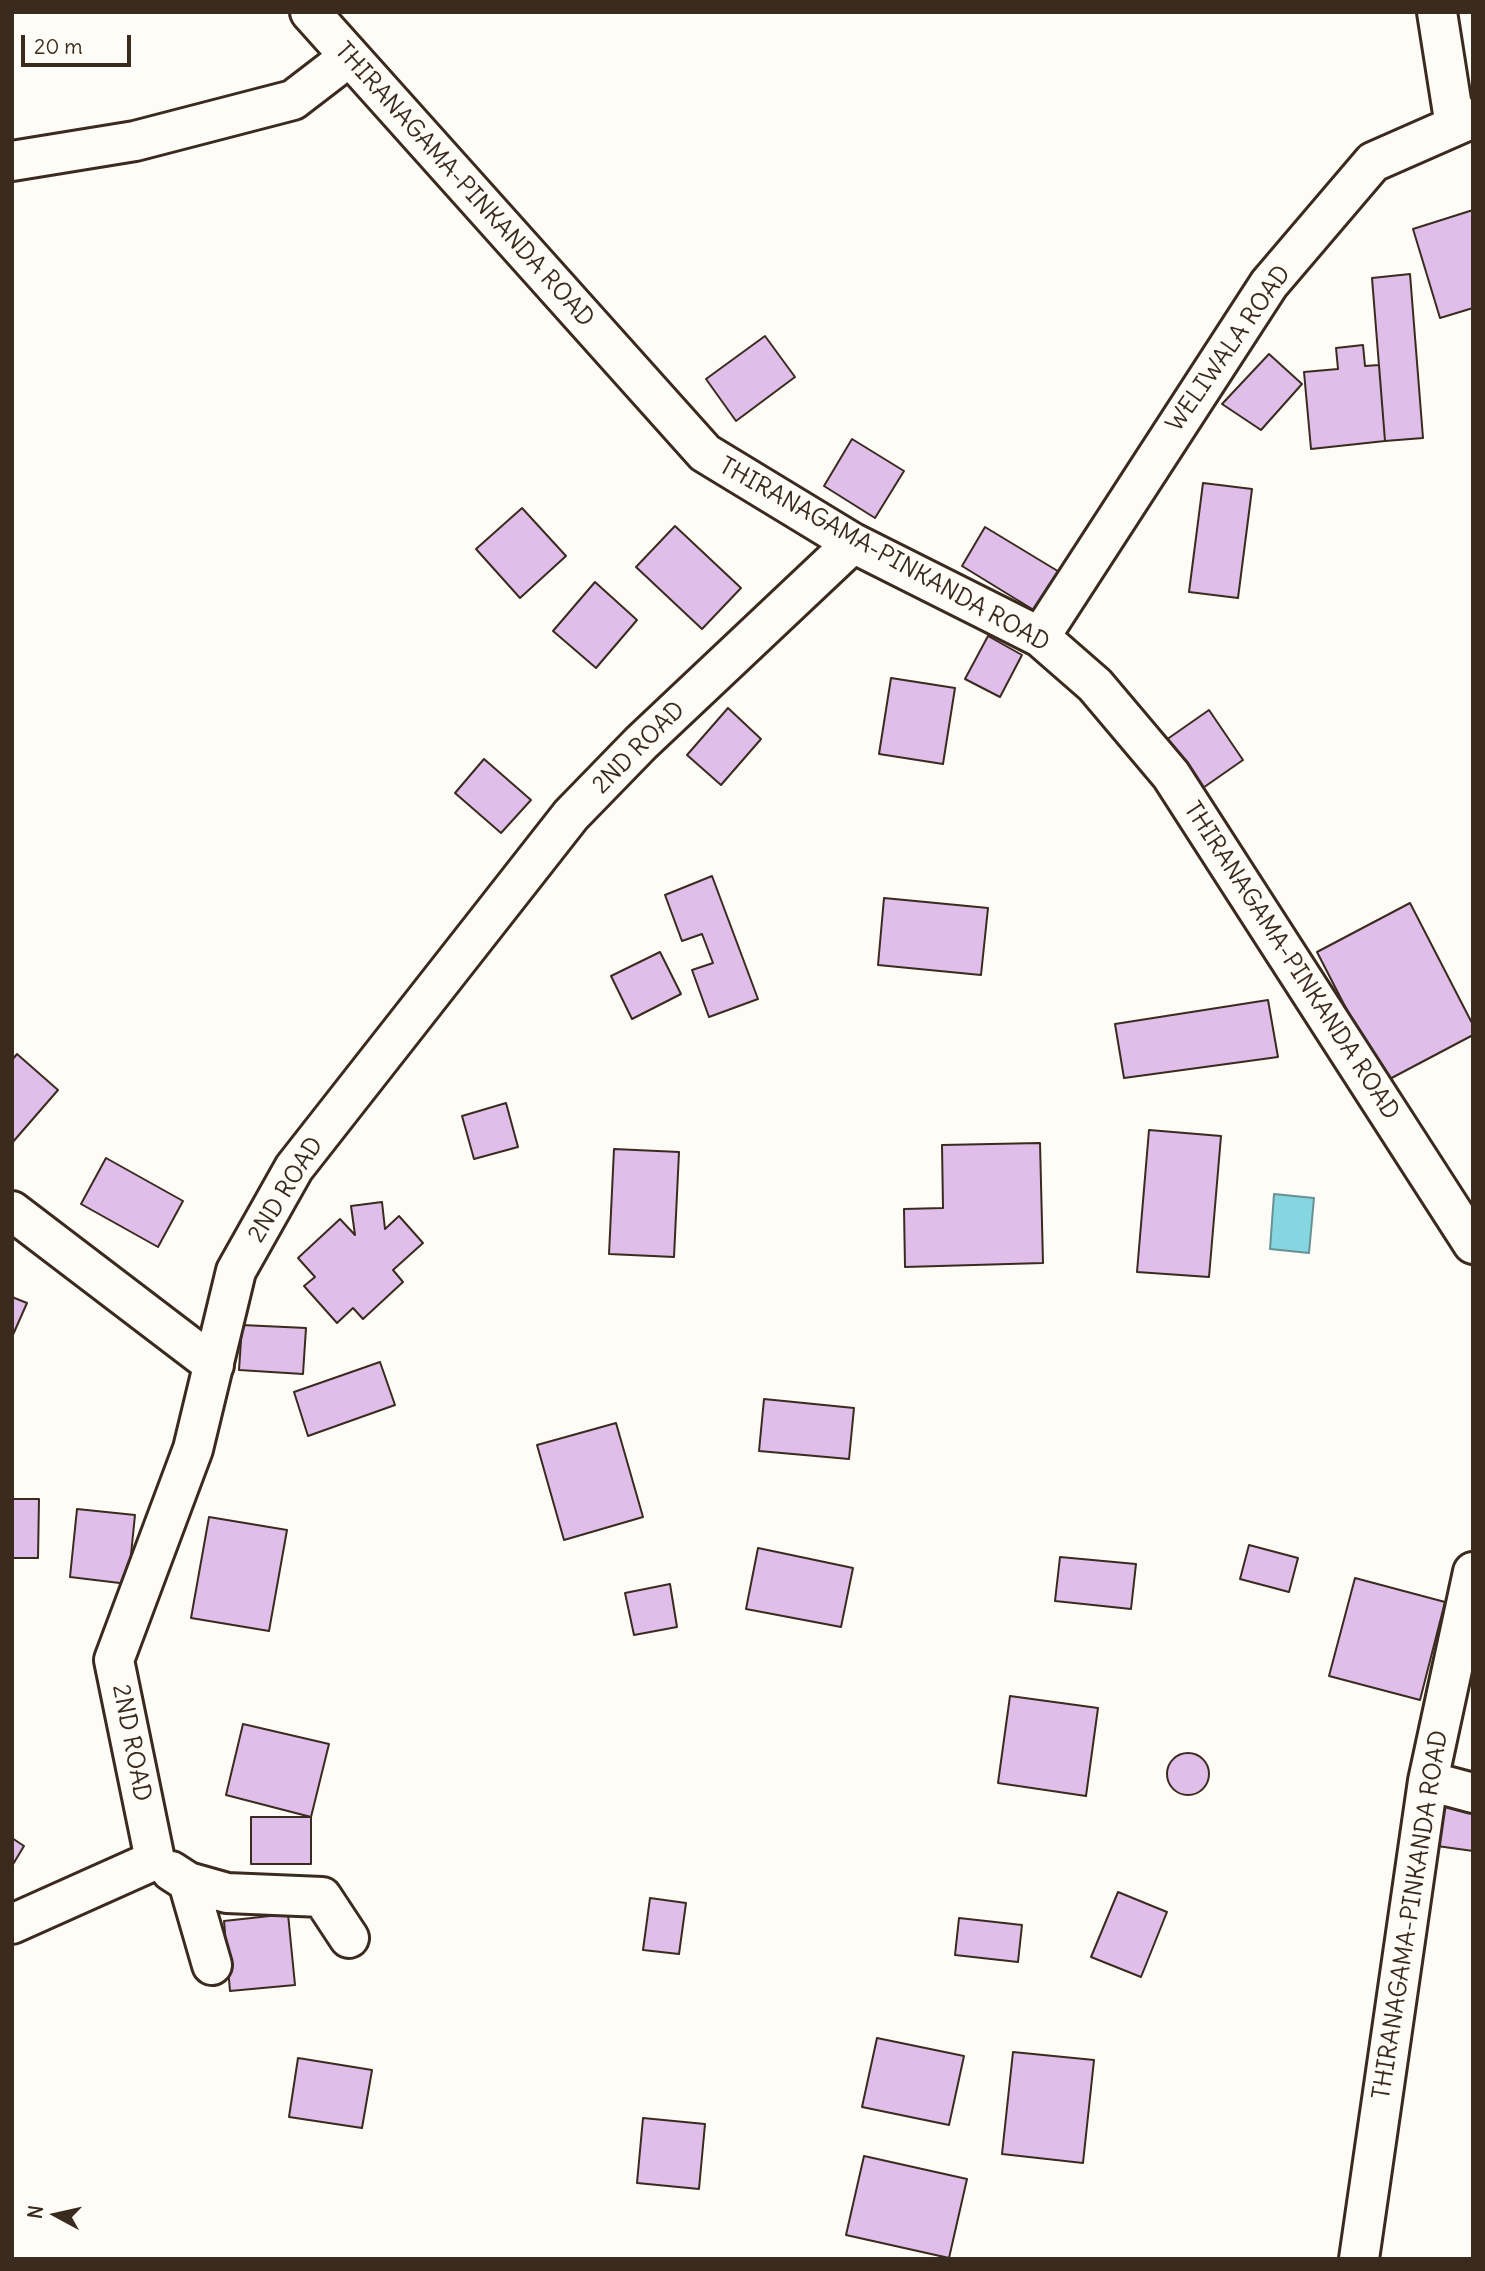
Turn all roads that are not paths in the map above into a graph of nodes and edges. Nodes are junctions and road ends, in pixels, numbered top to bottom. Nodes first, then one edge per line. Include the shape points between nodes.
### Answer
1 (310, 12) edge
2 (1437, 12) edge
3 (349, 57) junction
4 (1464, 122) edge
5 (12, 161) edge
6 (853, 543) junction
7 (1040, 637) junction
8 (12, 1211) edge
9 (1470, 1234) edge
10 (214, 1365) junction
11 (1473, 1572) edge
12 (1428, 1781) junction
13 (1473, 1793) edge
14 (155, 1860) junction
15 (188, 1882) junction
16 (12, 1924) edge
17 (349, 1938) dead end
18 (212, 1965) dead end
19 (1359, 2259) edge

1 - 3 street, THIRANAGAMA-PINKANDA ROAD
2 - 4 street
3 - 5 street via 293,100 135,141
3 - 6 street, THIRANAGAMA-PINKANDA ROAD via 705,453
4 - 7 street, WELIWALA ROAD via 1373,162 1269,284
6 - 7 street, THIRANAGAMA-PINKANDA ROAD
6 - 10 street, 2ND ROAD via 571,815 294,1168 236,1271
7 - 9 street, THIRANAGAMA-PINKANDA ROAD via 1095,685 1171,775
8 - 10 street
10 - 14 street, 2ND ROAD via 193,1449 114,1660
11 - 12 street, THIRANAGAMA-PINKANDA ROAD
12 - 13 street
12 - 19 street, THIRANAGAMA-PINKANDA ROAD
14 - 15 street
14 - 16 street
15 - 17 street via 227,1893 322,1897
15 - 18 street

